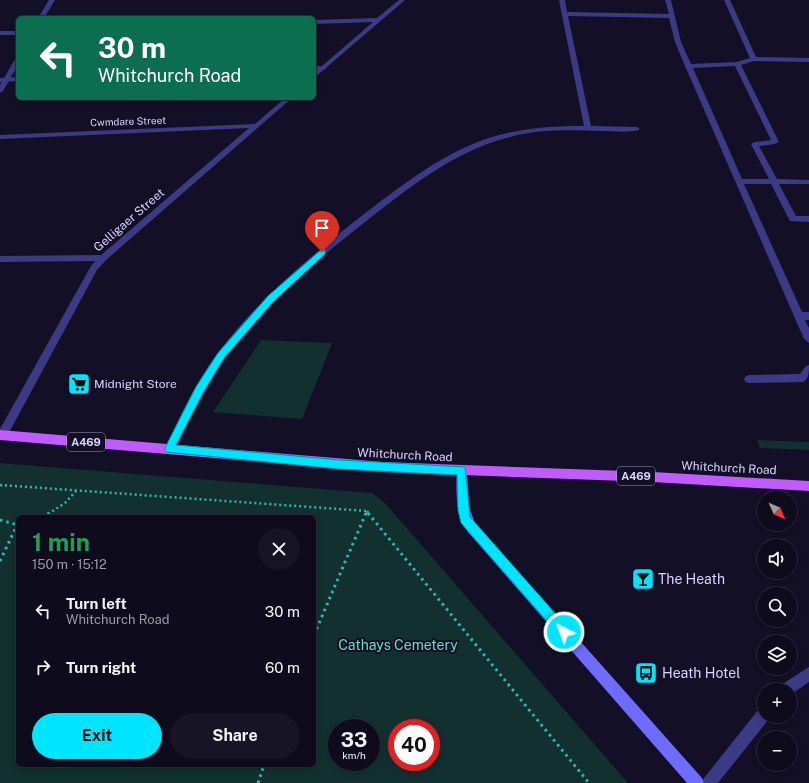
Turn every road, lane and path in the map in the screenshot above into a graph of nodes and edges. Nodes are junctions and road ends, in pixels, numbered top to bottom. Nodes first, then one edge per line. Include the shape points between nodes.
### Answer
1 (52, 0) edge
2 (402, 0) edge
3 (562, 0) edge
4 (668, 0) edge
5 (727, 0) edge
6 (564, 14) junction
7 (42, 16) edge
8 (673, 16) junction
9 (378, 20) junction
10 (316, 22) edge
11 (0, 33) edge
12 (16, 33) edge
13 (754, 59) junction
14 (809, 60) edge
15 (16, 62) edge
16 (737, 64) junction
17 (688, 66) junction
18 (316, 68) edge
19 (324, 68) junction
20 (316, 74) edge
21 (3, 80) edge
22 (16, 80) edge
23 (0, 91) edge
24 (287, 100) edge
25 (256, 126) junction
26 (588, 128) junction
27 (637, 129) dead end
28 (0, 137) edge
29 (739, 181) junction
30 (773, 182) junction
31 (809, 182) edge
32 (809, 219) edge
33 (103, 258) junction
34 (0, 259) edge
35 (799, 316) junction
36 (809, 316) edge
37 (809, 339) edge
38 (809, 369) edge
39 (749, 379) dead end
40 (1, 435) edge
41 (170, 449) junction
42 (462, 470) junction
43 (0, 485) edge
44 (809, 486) edge
45 (77, 490) junction
46 (368, 511) junction
47 (45, 515) edge
48 (0, 520) edge
49 (16, 524) edge
50 (16, 529) edge
51 (0, 561) edge
52 (316, 630) edge
53 (809, 674) edge
54 (796, 683) edge
55 (757, 723) edge
56 (263, 767) edge
57 (258, 783) edge
58 (588, 783) edge
59 (697, 783) edge
60 (709, 783) edge

1 - 7 street
2 - 9 street
3 - 6 street
4 - 8 street
5 - 13 street
6 - 8 street
6 - 26 street
8 - 17 street via 678,42
9 - 10 street
9 - 19 street
11 - 12 street
13 - 14 street
13 - 16 street
15 - 21 street
16 - 17 street
16 - 30 street via 775,142 754,144
17 - 29 street
18 - 19 street
19 - 20 street
21 - 22 street
21 - 23 street
24 - 25 street, Gelligaer Street
25 - 28 street, Cwmdare Street
25 - 33 street, Gelligaer Street
26 - 27 street
26 - 41 street via 533,131 499,137 474,146 420,177 356,225 297,274 243,329 209,374
29 - 30 street
29 - 35 street
30 - 31 street
30 - 32 street via 793,219
33 - 34 street
33 - 40 street, Gelligaer Street via 94,268
35 - 36 street
35 - 37 street
38 - 39 street via 803,378
40 - 41 main road, Whitchurch Road / A469
41 - 42 main road, Whitchurch Road / A469 via 339,464
42 - 44 main road, Whitchurch Road / A469
42 - 59 street via 463,510 465,519 471,527
43 - 45 path
45 - 46 path
45 - 47 path via 65,502
46 - 52 path
46 - 58 path
48 - 49 path
50 - 51 path
53 - 54 street
55 - 60 street
56 - 57 path

